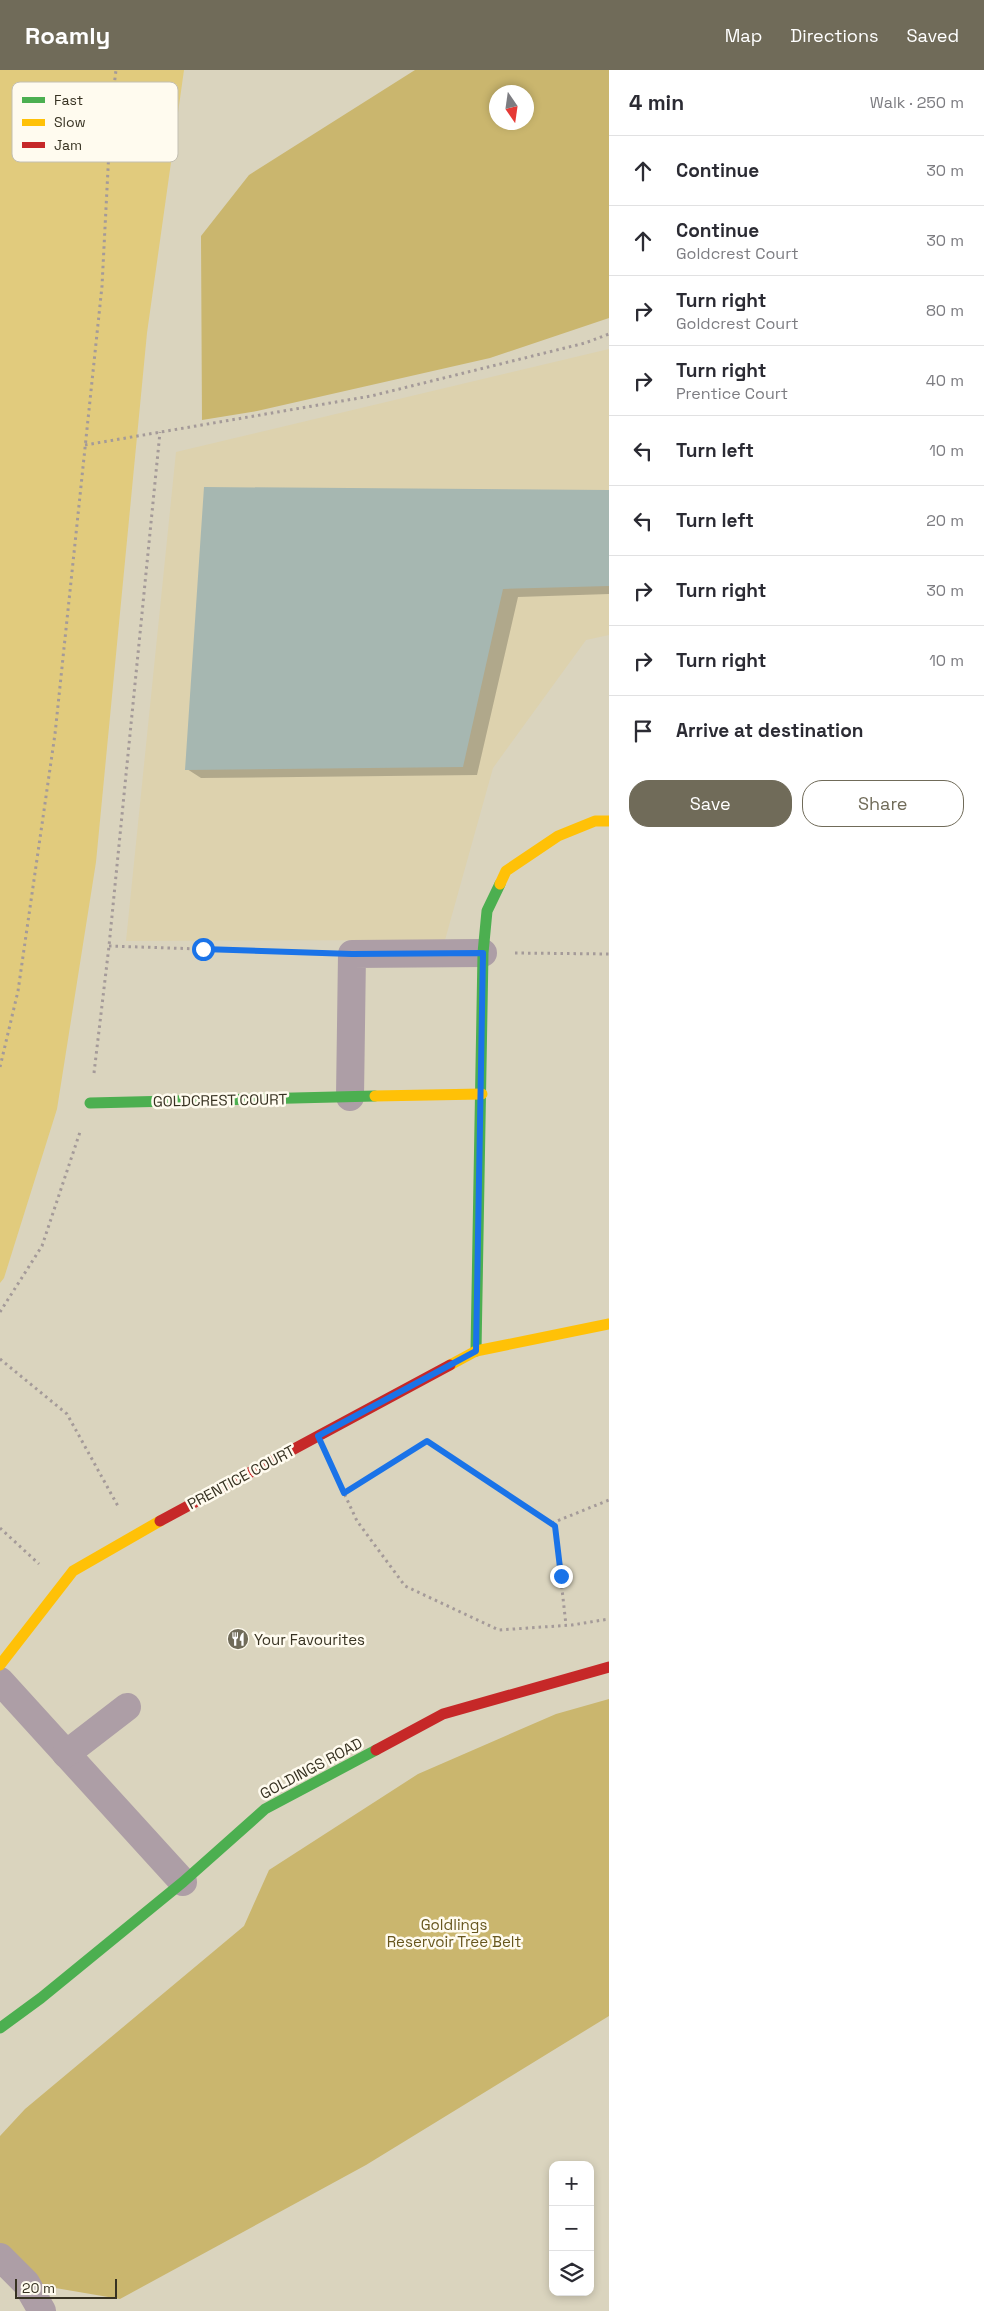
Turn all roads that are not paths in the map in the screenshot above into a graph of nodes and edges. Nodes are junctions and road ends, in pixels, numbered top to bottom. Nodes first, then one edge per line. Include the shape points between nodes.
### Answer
1 (609, 821) edge
2 (483, 953) junction
3 (482, 1094) junction
4 (350, 1097) junction
5 (90, 1103) road end
6 (609, 1324) edge
7 (476, 1351) junction
8 (0, 1664) edge
9 (609, 1666) edge
10 (0, 1681) edge
11 (128, 1707) dead end
12 (66, 1754) junction
13 (183, 1882) junction
14 (0, 2028) edge
15 (0, 2257) edge
16 (42, 2311) edge

1 - 2 street via 595,821 558,836 506,871 487,910
2 - 3 street
2 - 4 street via 352,954
3 - 4 street, GOLDCREST COURT
3 - 7 street
4 - 5 street, GOLDCREST COURT
6 - 7 street, PRENTICE COURT
7 - 8 street, PRENTICE COURT via 73,1571
9 - 13 street, GOLDINGS ROAD via 443,1714 265,1809
10 - 12 street
11 - 12 street
12 - 13 street
13 - 14 street, GOLDINGS ROAD
15 - 16 street via 26,2283

